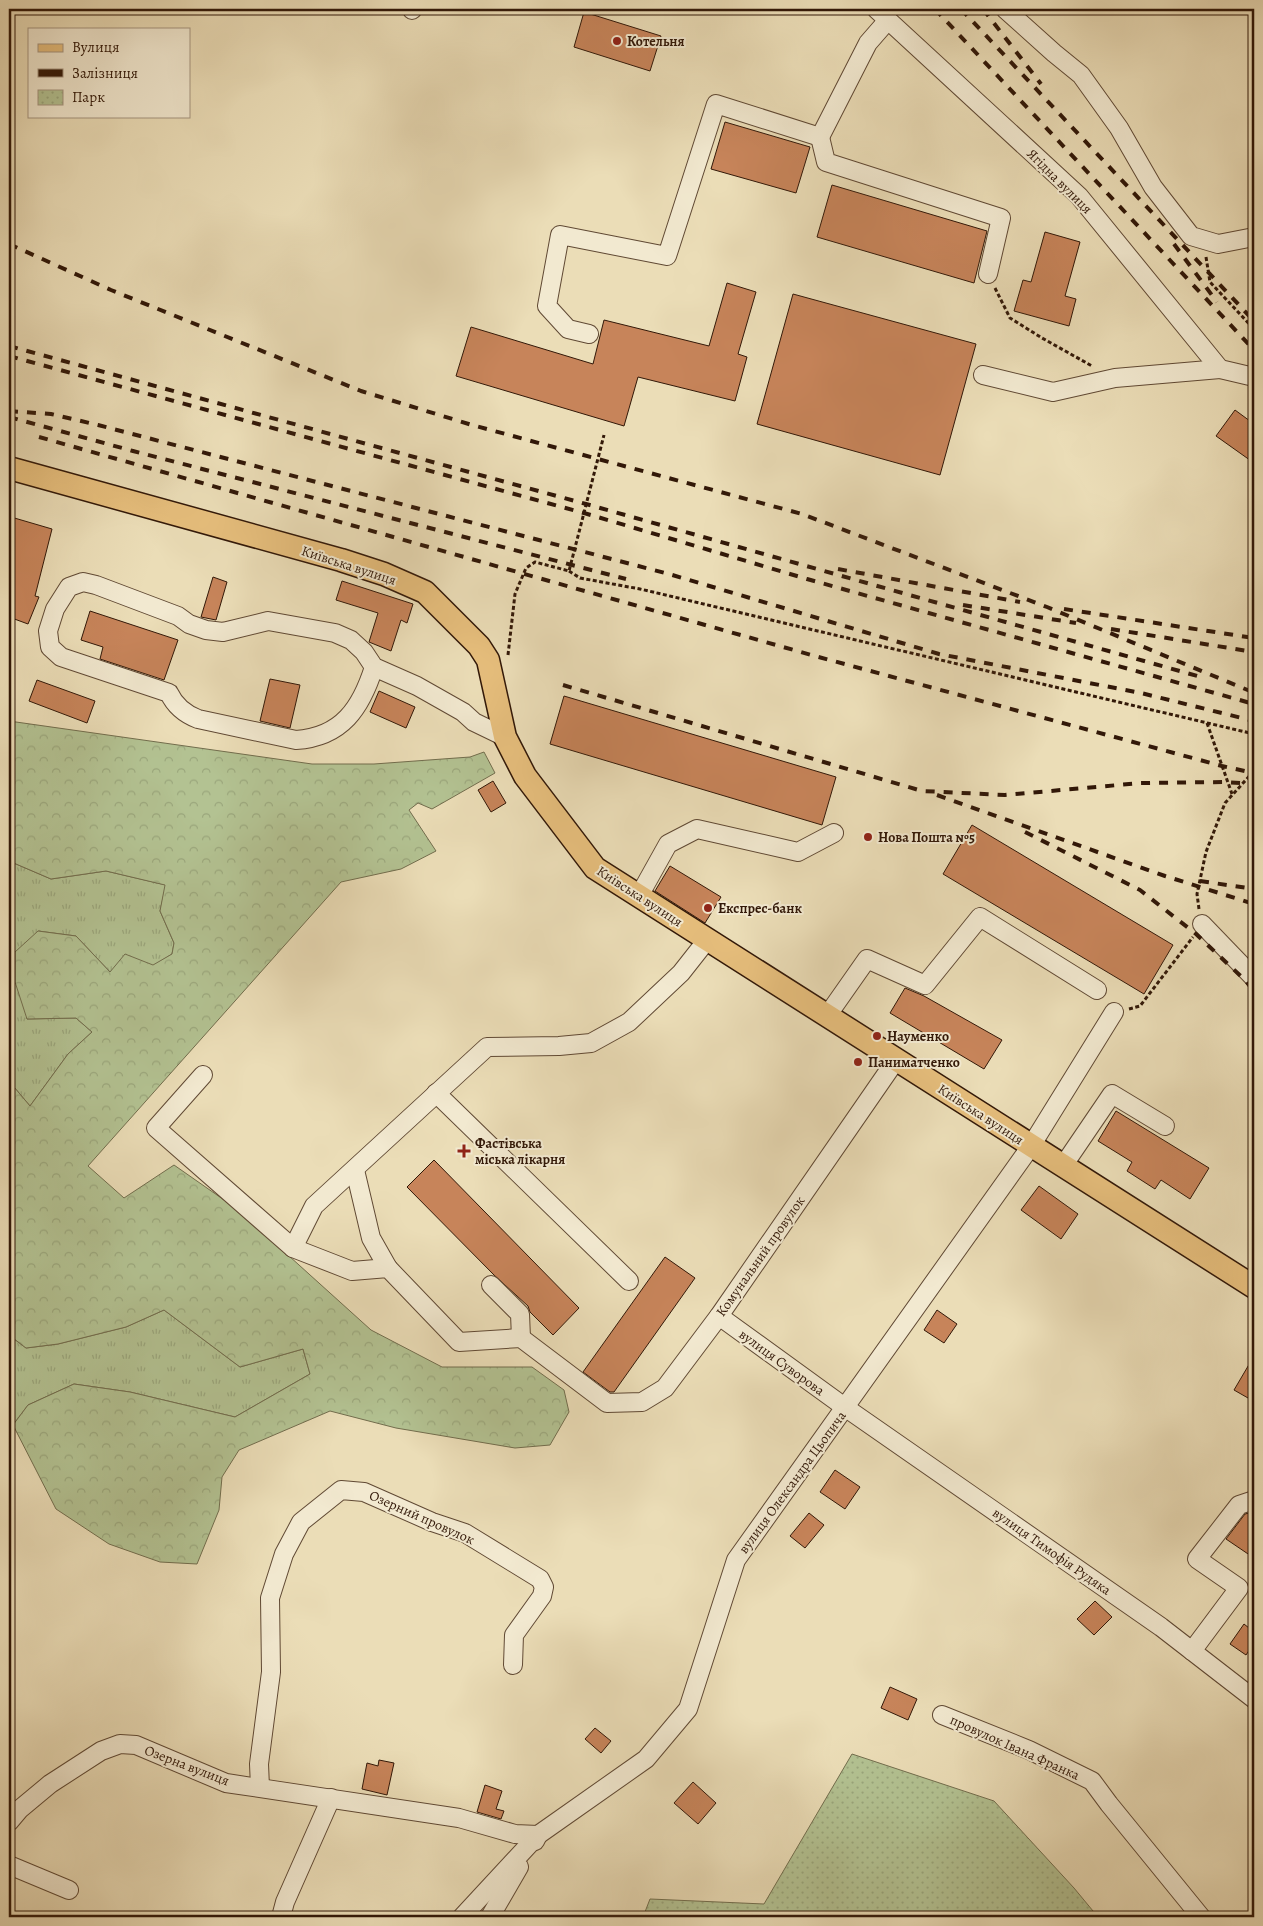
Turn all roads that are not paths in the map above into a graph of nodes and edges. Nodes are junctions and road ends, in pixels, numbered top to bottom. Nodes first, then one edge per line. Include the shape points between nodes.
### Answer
1 (1005, 9) edge
2 (882, 15) edge
3 (820, 137) junction
4 (1254, 237) edge
5 (988, 274) road end
6 (589, 334) dead end
7 (1220, 369) junction
8 (983, 375) dead end
9 (1254, 376) edge
10 (9, 468) edge
11 (374, 667) junction
12 (505, 737) junction
13 (834, 832) dead end
14 (639, 896) junction
15 (1202, 924) road end
16 (707, 940) junction
17 (1254, 978) edge
18 (1098, 990) dead end
19 (1114, 1012) road end
20 (827, 1016) junction
21 (896, 1060) junction
22 (203, 1074) dead end
23 (436, 1094) junction
24 (1166, 1126) dead end
25 (1031, 1146) junction
26 (1064, 1166) junction
27 (355, 1170) junction
28 (293, 1248) junction
29 (388, 1268) junction
30 (629, 1281) dead end
31 (491, 1285) dead end
32 (1254, 1287) edge
33 (719, 1316) junction
34 (521, 1338) junction
35 (846, 1408) junction
36 (1254, 1500) edge
37 (1192, 1651) junction
38 (513, 1664) dead end
39 (1254, 1699) edge
40 (942, 1715) dead end
41 (260, 1787) junction
42 (331, 1798) junction
43 (9, 1822) edge
44 (538, 1835) junction
45 (9, 1865) edge
46 (69, 1890) dead end
47 (281, 1917) edge
48 (462, 1917) edge
49 (490, 1917) edge
50 (1201, 1917) edge

1 - 4 street via 1081,75 1119,128 1153,187 1191,236 1218,244
2 - 3 street
2 - 7 street, Ягідна вулиця via 1079,196
3 - 5 street via 826,162 1001,218
3 - 6 street via 716,104 667,256 560,236 547,306 568,329
7 - 8 street via 1115,378 1053,392
7 - 9 street
10 - 12 main road, Київська вулиця via 341,560 425,592 479,646 488,660
11 - 11 street via 351,640 334,633 268,621 224,632 206,630 178,616 83,582 68,587 55,609 48,631 50,647 61,657 169,693 173,702 188,715 296,740 325,734 349,717 367,688
11 - 12 street via 417,686 474,722
12 - 14 main road, Київська вулиця via 525,776 595,868
13 - 14 street via 798,852 697,829 668,844
14 - 16 main road, Київська вулиця
15 - 17 street
16 - 20 main road, Київська вулиця
16 - 23 street via 681,973 622,1026 592,1043 487,1047
18 - 20 street via 980,917 925,985 867,958
19 - 25 street, вулиця Олександра Цьопича
20 - 21 main road, Київська вулиця
21 - 25 main road, Київська вулиця
21 - 33 street, Комунальний провулок
22 - 28 street via 156,1128
23 - 27 street
23 - 30 street
24 - 26 street via 1112,1094
25 - 26 main road, Київська вулиця
25 - 35 street, вулиця Олександра Цьопича
26 - 32 main road, Київська вулиця
27 - 28 street via 314,1206
27 - 29 street via 371,1238
28 - 29 street via 352,1271
29 - 34 street via 459,1342
31 - 34 street via 520,1314
33 - 34 street, Комунальний провулок via 665,1388 642,1402 607,1403
33 - 35 street, вулиця Суворова
35 - 37 street, вулиця Тимофія Рудяка
35 - 44 street, вулиця Олександра Цьопича via 736,1560 688,1709 646,1759
36 - 37 street via 1239,1505 1197,1559 1239,1588
37 - 39 street, вулиця Тимофія Рудяка
38 - 41 street, Озерний провулок via 514,1635 542,1596 544,1587 540,1579 465,1533 364,1492 341,1490 301,1522 284,1554 270,1598 271,1672 259,1764
40 - 50 street, провулок Івана Франка via 1029,1750 1092,1781
41 - 42 street, Озерна вулиця
41 - 43 street, Озерна вулиця via 226,1783 136,1745 120,1744 101,1751 50,1784
42 - 44 street, Озерна вулиця via 459,1818 516,1834
42 - 47 street
44 - 48 street, вулиця Олександра Цьопича
44 - 49 street
45 - 46 street

